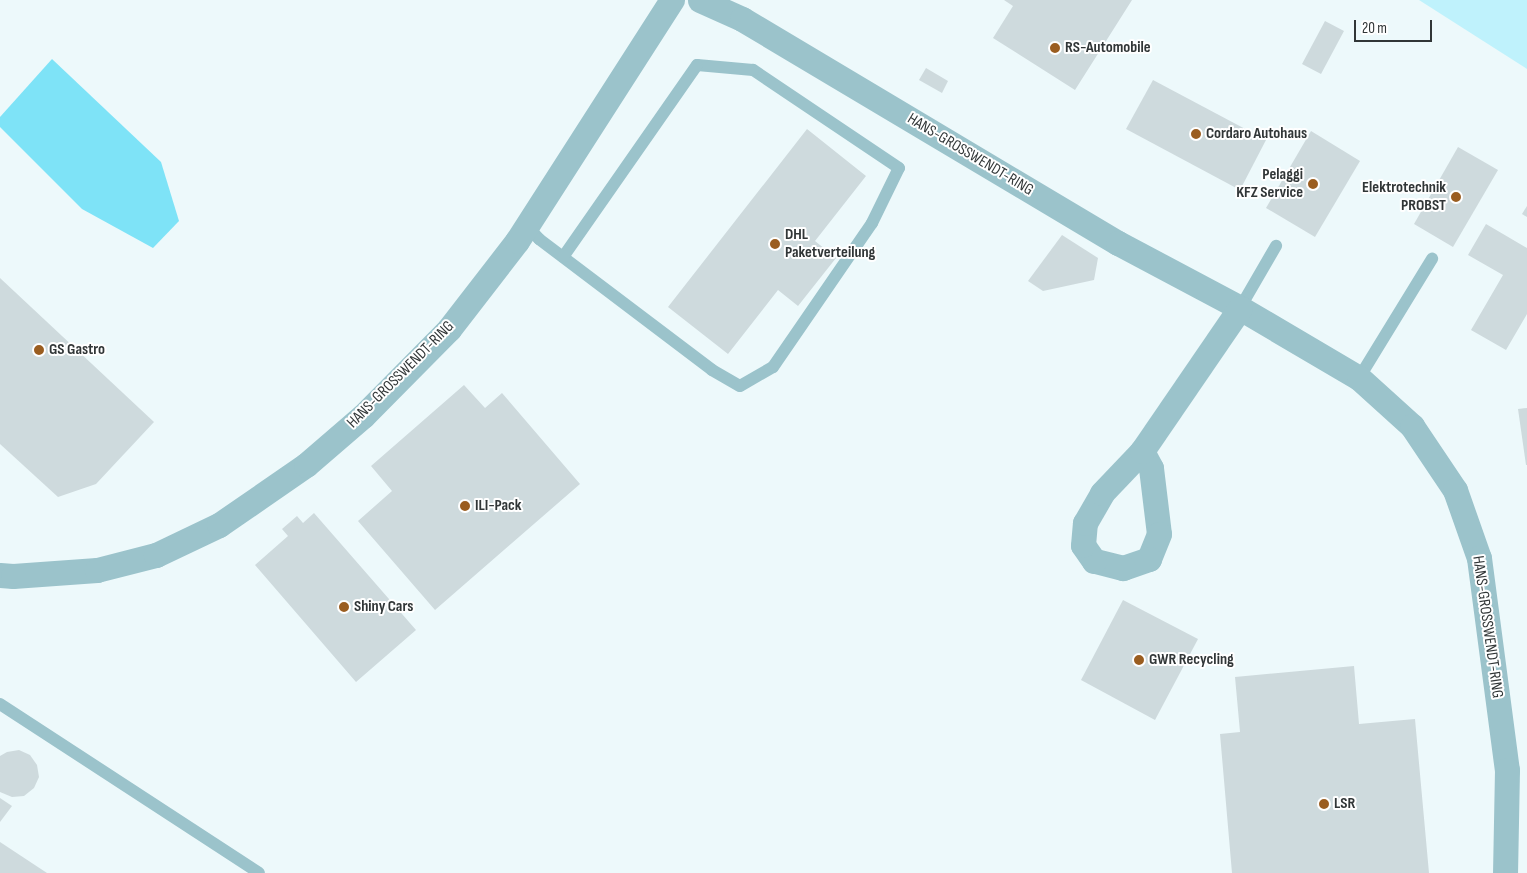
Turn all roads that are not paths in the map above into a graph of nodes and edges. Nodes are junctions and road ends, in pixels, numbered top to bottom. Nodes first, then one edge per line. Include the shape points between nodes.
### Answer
1 (672, 0) edge
2 (703, 1) edge
3 (527, 226) junction
4 (1276, 246) dead end
5 (563, 257) junction
6 (1432, 259) dead end
7 (1240, 308) junction
8 (1359, 378) junction
9 (1142, 451) dead end
10 (0, 575) edge
11 (0, 704) edge
12 (259, 873) edge
13 (1505, 873) edge

1 - 3 street, HANS-GROSSWENDT-RING
2 - 7 street, HANS-GROSSWENDT-RING via 742,19 1118,243
3 - 5 lane
3 - 10 street, HANS-GROSSWENDT-RING via 449,329 363,416 306,465 219,525 156,555 97,570
4 - 7 lane
5 - 5 lane via 712,370 740,386 773,367 872,223 899,168 752,70 697,65
6 - 8 lane
7 - 8 street, HANS-GROSSWENDT-RING
7 - 9 street
8 - 13 street, HANS-GROSSWENDT-RING via 1412,426 1455,490 1478,558 1507,770
11 - 12 lane

